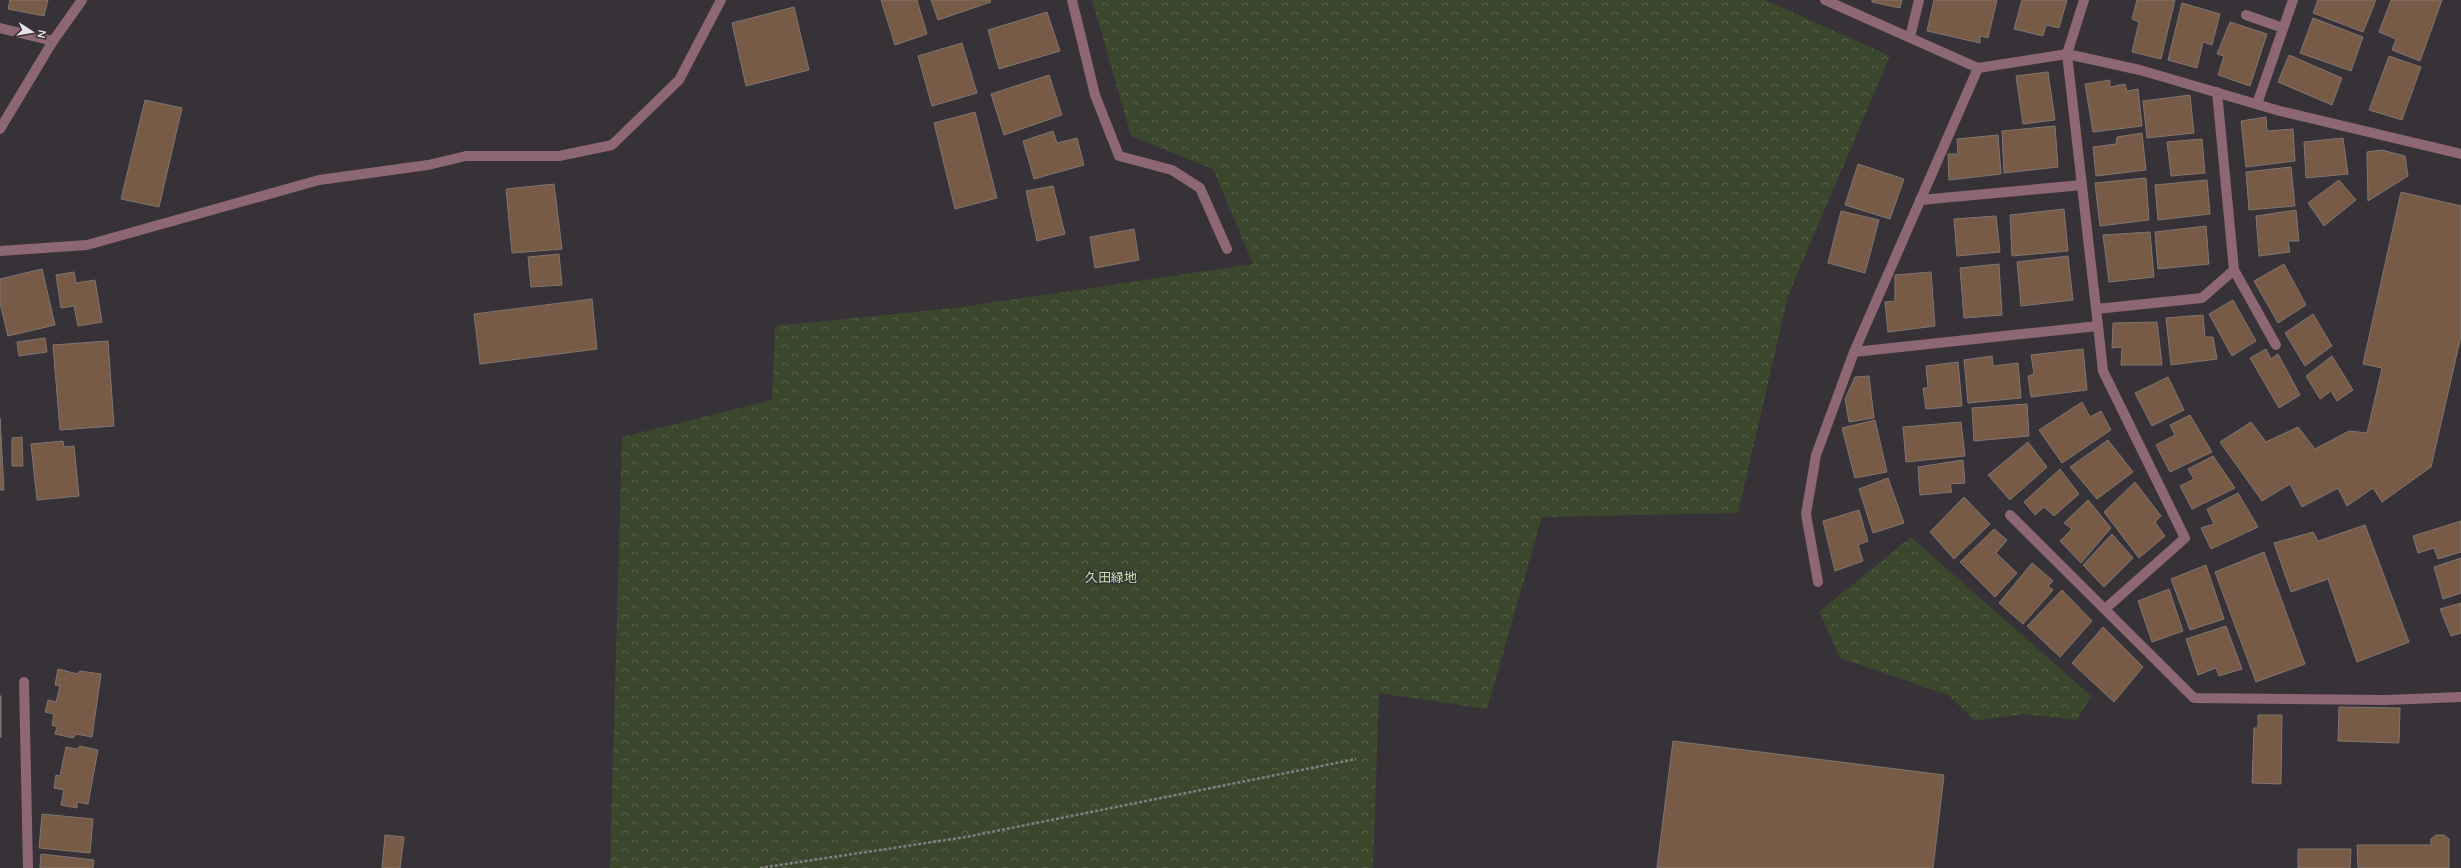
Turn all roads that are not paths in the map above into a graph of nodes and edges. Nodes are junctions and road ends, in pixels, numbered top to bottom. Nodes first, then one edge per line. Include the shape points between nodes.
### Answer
1 (82, 0) edge
2 (721, 0) edge
3 (1072, 0) edge
4 (1825, 0) edge
5 (1918, 0) edge
6 (2084, 0) edge
7 (2293, 0) edge
8 (2246, 15) dead end
9 (0, 28) edge
10 (2283, 28) junction
11 (1910, 37) junction
12 (53, 41) junction
13 (2067, 54) junction
14 (1978, 68) junction
15 (2217, 92) junction
16 (2257, 104) junction
17 (0, 130) edge
18 (2461, 154) edge
19 (2082, 185) junction
20 (1920, 200) junction
21 (1227, 249) dead end
22 (0, 251) edge
23 (2234, 270) junction
24 (2096, 308) junction
25 (2098, 326) junction
26 (2276, 345) dead end
27 (1854, 352) junction
28 (2010, 514) dead end
29 (1818, 582) dead end
30 (2105, 610) junction
31 (24, 682) dead end
32 (2461, 697) edge
33 (28, 868) edge

1 - 12 street
2 - 22 street via 680,80 612,145 559,156 466,156 428,165 320,180 87,245
3 - 21 street via 1095,95 1119,156 1172,170 1200,188
4 - 11 street
5 - 11 street
6 - 13 street
7 - 10 street
8 - 10 street
9 - 12 street
10 - 16 street
11 - 14 street
12 - 17 street
13 - 14 street
13 - 15 street via 2140,70
13 - 19 street
14 - 20 street
15 - 16 street
15 - 23 street
16 - 18 street
19 - 20 street
19 - 24 street
20 - 27 street
23 - 24 street via 2202,298
23 - 26 street
24 - 25 street
25 - 27 street
25 - 30 street via 2103,371 2185,538
27 - 29 street via 1816,455 1806,514
28 - 30 street
30 - 32 street via 2194,698 2386,700
31 - 33 street

